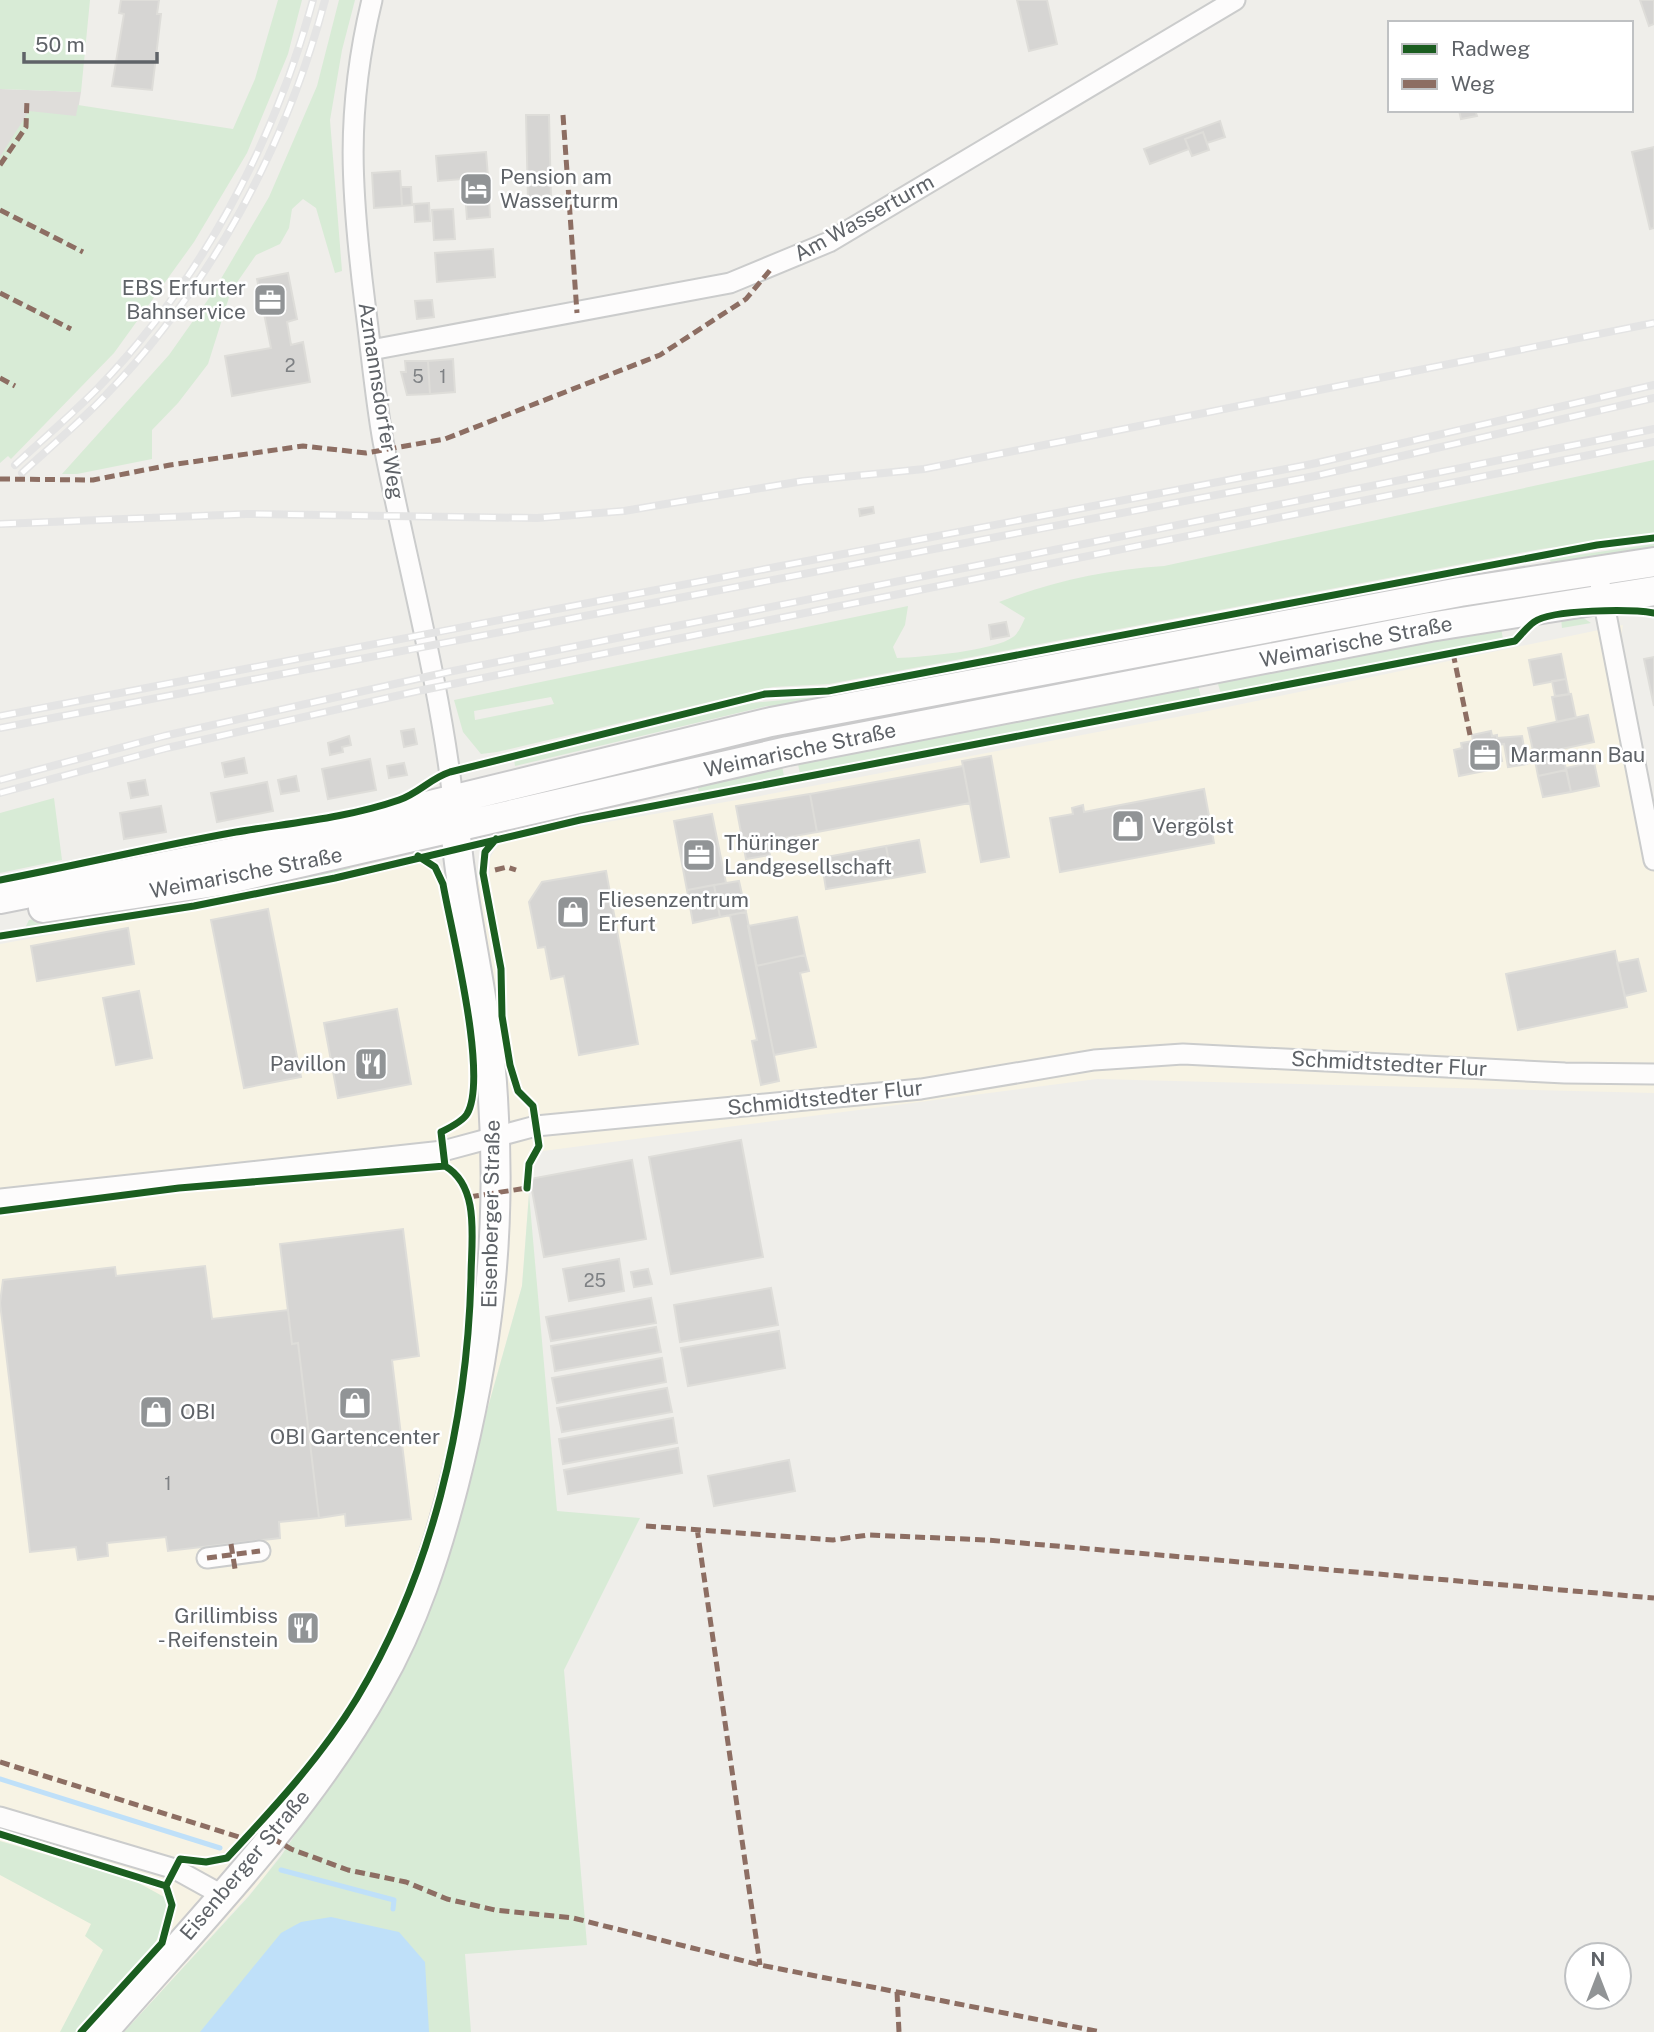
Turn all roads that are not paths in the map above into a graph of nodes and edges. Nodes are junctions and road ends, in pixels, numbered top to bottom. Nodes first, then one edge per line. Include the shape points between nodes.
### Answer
1 (372, 0) edge
2 (1235, 0) edge
3 (371, 350) junction
4 (1654, 562) edge
5 (1597, 568) junction
6 (1654, 591) edge
7 (1602, 598) junction
8 (453, 799) junction
9 (455, 830) junction
10 (1654, 860) edge
11 (0, 899) edge
12 (0, 915) edge
13 (1654, 1074) edge
14 (495, 1137) junction
15 (0, 1199) edge
16 (260, 1551) dead end
17 (207, 1558) dead end
18 (0, 1817) edge
19 (222, 1895) junction
20 (103, 2032) edge

1 - 3 street, Azmannsdorfer Weg via 359,54 351,168
2 - 3 street, Am Wasserturm via 829,242 771,269 730,283
3 - 8 street, Azmannsdorfer Weg via 382,435 442,722
4 - 5 main road, Weimarische Straße
5 - 7 street
5 - 8 main road, Weimarische Straße via 818,712
6 - 7 main road, Weimarische Straße
7 - 9 main road, Weimarische Straße via 1418,629 788,751
7 - 10 street
8 - 9 main road, Eisenberger Straße
8 - 11 main road, Weimarische Straße via 250,849
9 - 12 main road, Weimarische Straße via 221,881
9 - 14 main road, Eisenberger Straße via 485,1017
13 - 14 street, Schmidtstedter Flur via 1183,1054 1094,1059 921,1089 536,1126
14 - 15 street, Schmidtstedter Flur via 443,1151
14 - 19 main road, Eisenberger Straße via 494,1268 487,1334 475,1401 426,1580 379,1685 343,1742 267,1844
16 - 17 street
18 - 19 street via 175,1869
19 - 20 main road, Eisenberger Straße

